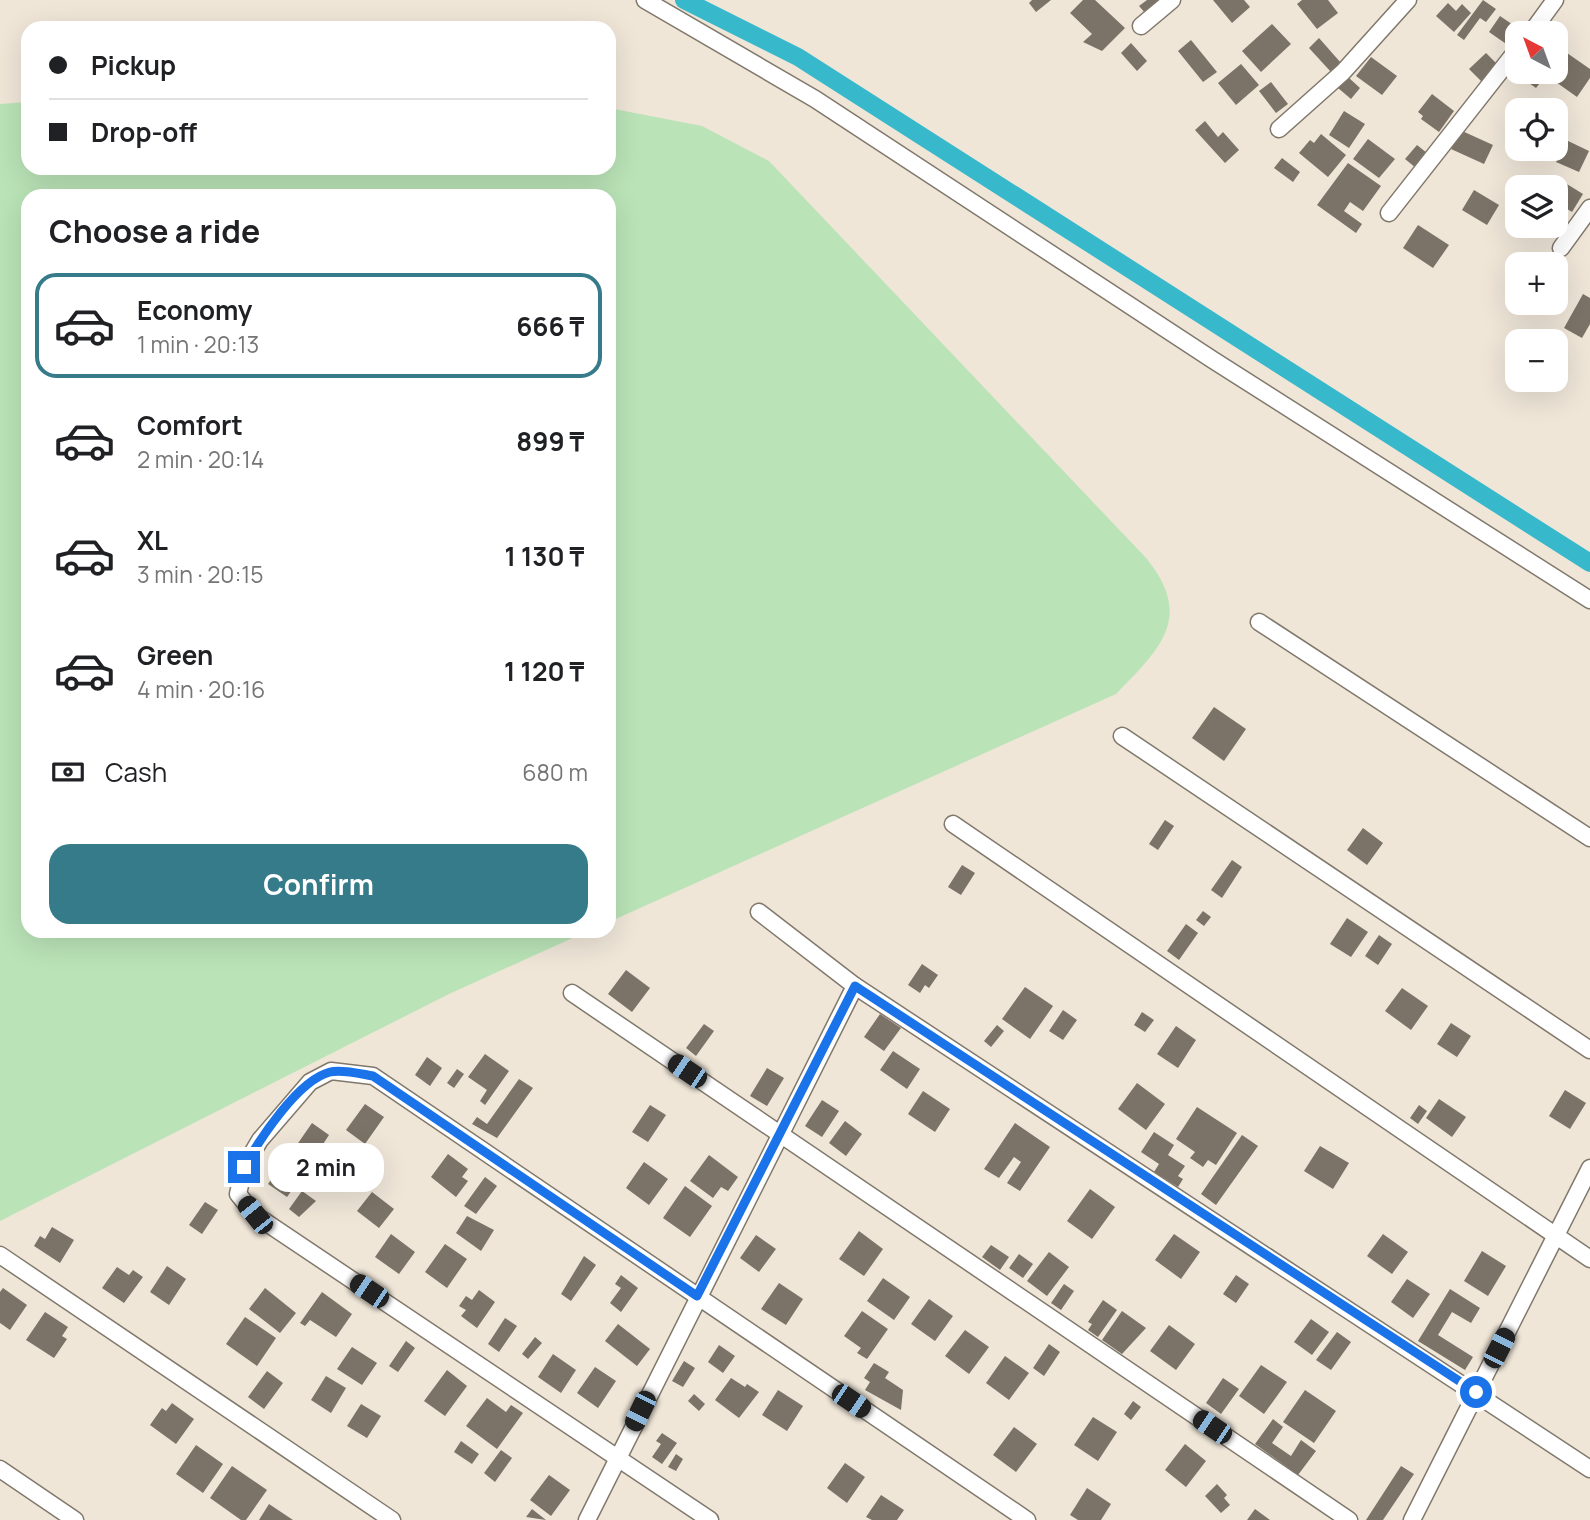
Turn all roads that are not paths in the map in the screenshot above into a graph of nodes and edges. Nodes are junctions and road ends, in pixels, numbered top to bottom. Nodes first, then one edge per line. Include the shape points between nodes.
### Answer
1 (645, 0) edge
2 (1172, 0) edge
3 (1408, 0) edge
4 (1555, 0) edge
5 (1540, 21) edge
6 (1141, 26) dead end
7 (1505, 65) edge
8 (1279, 129) dead end
9 (1590, 208) edge
10 (1389, 213) dead end
11 (1561, 248) dead end
12 (1590, 600) edge
13 (1259, 622) dead end
14 (1122, 736) dead end
15 (953, 824) dead end
16 (1590, 838) edge
17 (759, 912) dead end
18 (855, 986) junction
19 (572, 993) dead end
20 (1590, 1050) edge
21 (779, 1133) junction
22 (1590, 1168) edge
23 (1556, 1235) junction
24 (0, 1255) edge
25 (1590, 1259) edge
26 (697, 1296) junction
27 (1476, 1392) junction
28 (618, 1457) junction
29 (0, 1469) edge
30 (1590, 1469) edge
31 (75, 1520) edge
32 (392, 1520) edge
33 (587, 1520) edge
34 (710, 1520) edge
35 (1027, 1520) edge
36 (1349, 1520) edge
37 (1412, 1520) edge

1 - 12 street via 815,99
2 - 6 street
3 - 8 street via 1343,72
4 - 5 street
7 - 10 street
9 - 11 street
13 - 16 street
14 - 20 street
15 - 23 street
17 - 18 street
18 - 21 street
18 - 27 street
19 - 21 street
21 - 26 street
21 - 36 street
22 - 23 street
23 - 25 street
23 - 27 street
24 - 32 street
26 - 28 street
26 - 28 street via 373,1076 331,1072 310,1082 260,1140 244,1167 238,1195 255,1215
26 - 35 street
27 - 30 street
27 - 37 street
28 - 33 street
28 - 34 street
29 - 31 street

